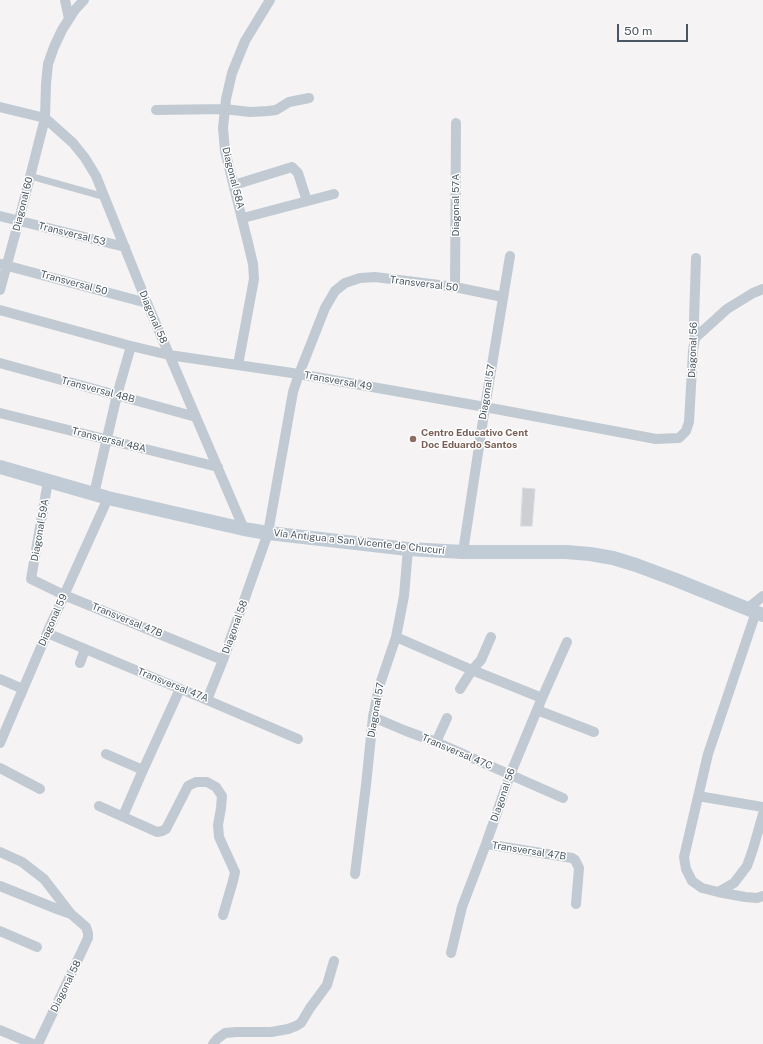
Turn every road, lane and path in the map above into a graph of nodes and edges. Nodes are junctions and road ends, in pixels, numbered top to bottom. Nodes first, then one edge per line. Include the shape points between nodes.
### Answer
1 (65, 0) edge
2 (84, 0) edge
3 (270, 0) edge
4 (69, 19) junction
5 (308, 98) dead end
6 (0, 107) edge
7 (224, 109) junction
8 (156, 110) dead end
9 (45, 118) junction
10 (456, 123) dead end
11 (30, 176) junction
12 (234, 185) junction
13 (334, 194) dead end
14 (105, 197) junction
15 (307, 201) junction
16 (0, 216) edge
17 (243, 218) junction
18 (19, 220) junction
19 (125, 247) junction
20 (510, 256) dead end
21 (696, 258) dead end
22 (3, 264) edge
23 (345, 282) joint
24 (456, 287) junction
25 (763, 289) edge
26 (0, 290) edge
27 (758, 295) edge
28 (503, 297) junction
29 (147, 303) junction
30 (0, 310) edge
31 (695, 338) junction
32 (131, 346) junction
33 (170, 355) junction
34 (0, 363) edge
35 (238, 365) junction
36 (298, 374) junction
37 (118, 395) junction
38 (485, 407) junction
39 (0, 413) edge
40 (196, 417) junction
41 (679, 438) joint
42 (107, 440) junction
43 (0, 468) edge
44 (218, 468) junction
45 (48, 481) junction
46 (94, 494) junction
47 (108, 498) junction
48 (244, 529) junction
49 (268, 533) junction
50 (408, 549) junction
51 (462, 552) junction
52 (31, 579) joint
53 (64, 594) junction
54 (763, 596) edge
55 (755, 612) edge
56 (47, 633) junction
57 (396, 637) junction
58 (490, 638) dead end
59 (567, 642) dead end
60 (85, 649) junction
61 (223, 660) junction
62 (80, 663) dead end
63 (472, 670) junction
64 (0, 679) edge
65 (23, 689) junction
66 (180, 689) junction
67 (460, 689) dead end
68 (542, 698) junction
69 (207, 700) junction
70 (537, 710) junction
71 (372, 717) junction
72 (447, 718) dead end
73 (594, 732) dead end
74 (298, 739) dead end
75 (436, 742) junction
76 (0, 743) edge
77 (106, 754) dead end
78 (0, 768) edge
79 (143, 770) junction
80 (510, 775) junction
81 (40, 789) dead end
82 (698, 796) junction
83 (563, 798) dead end
84 (99, 806) dead end
85 (763, 807) edge
86 (763, 814) edge
87 (123, 816) junction
88 (486, 844) junction
89 (0, 852) edge
90 (355, 874) dead end
91 (0, 886) edge
92 (718, 892) junction
93 (763, 896) edge
94 (576, 904) dead end
95 (71, 914) junction
96 (223, 915) dead end
97 (0, 931) edge
98 (37, 947) dead end
99 (451, 953) dead end
100 (334, 961) dead end
101 (0, 1030) edge
102 (33, 1044) edge
103 (38, 1044) edge
104 (214, 1044) edge

1 - 4 street
2 - 4 street
3 - 7 street, Diagonal 58A via 245,41 232,73
4 - 9 street via 48,64
5 - 7 street via 289,102 276,110 250,112
6 - 9 street
7 - 8 street
7 - 12 street, Diagonal 58A via 222,128 225,151
9 - 11 street, Diagonal 60
9 - 14 street, Diagonal 58 via 73,142 96,176
10 - 24 street, Diagonal 57A
11 - 14 street
11 - 18 street, Diagonal 60
12 - 15 street via 292,167 298,174
12 - 17 street, Diagonal 58A
13 - 15 street
14 - 19 street, Diagonal 58
15 - 17 street
16 - 18 street
17 - 35 street, Diagonal 58A via 254,279
18 - 19 street, Transversal 53
18 - 22 street, Diagonal 60
19 - 29 street, Diagonal 58
20 - 28 street, Diagonal 57
21 - 31 street, Diagonal 56
22 - 26 street, Diagonal 60
22 - 29 street, Transversal 50
23 - 24 street, Transversal 50 via 375,277
23 - 36 street, Diagonal 58 via 325,308
24 - 28 street, Transversal 50
25 - 27 street
27 - 31 street via 727,309
28 - 38 street, Diagonal 57
29 - 33 street, Diagonal 58
30 - 32 street, Transversal 49
31 - 41 street, Diagonal 56 via 689,422 686,431
32 - 33 street, Transversal 49
32 - 37 street
33 - 35 street, Transversal 49
33 - 40 street, Diagonal 58
34 - 37 street, Transversal 48B
35 - 36 street, Transversal 49
36 - 38 street, Transversal 49
36 - 49 street, Diagonal 58
37 - 40 street, Transversal 48B
37 - 42 street
38 - 41 street, Transversal 49 via 656,439
38 - 51 street, Diagonal 57
39 - 42 street, Transversal 48A
40 - 44 street, Diagonal 58
42 - 44 street, Transversal 48A
42 - 46 street
43 - 45 main road, Vía Antigua a San Vicente de Chucurí
44 - 48 street, Diagonal 58
45 - 46 main road, Vía Antigua a San Vicente de Chucurí
45 - 52 street, Diagonal 59A
46 - 47 main road, Vía Antigua a San Vicente de Chucurí
47 - 48 main road, Vía Antigua a San Vicente de Chucurí
47 - 53 street, Diagonal 59
48 - 49 main road, Vía Antigua a San Vicente de Chucurí
49 - 50 main road, Vía Antigua a San Vicente de Chucurí
49 - 61 street, Diagonal 58
50 - 51 main road, Vía Antigua a San Vicente de Chucurí
50 - 57 street, Diagonal 57 via 404,596
51 - 55 main road, Vía Antigua a San Vicente de Chucurí via 566,552 613,558
52 - 53 street, Transversal 47B
53 - 56 street, Diagonal 59
53 - 61 street, Transversal 47B
54 - 55 street
55 - 82 street via 708,754
56 - 60 street, Transversal 47A
56 - 65 street, Diagonal 59
57 - 63 street
57 - 71 street, Diagonal 57
58 - 63 street via 481,660
59 - 68 street, Diagonal 56
60 - 62 street
60 - 66 street, Transversal 47A
61 - 69 street, Diagonal 58
63 - 67 street
63 - 68 street
64 - 65 street
65 - 76 street, Diagonal 59
66 - 69 street, Transversal 47A
66 - 79 street
68 - 70 street, Diagonal 56
69 - 74 street, Transversal 47A
70 - 73 street
70 - 80 street, Diagonal 56
71 - 75 street, Transversal 47C
71 - 90 street, Diagonal 57
72 - 75 street
75 - 80 street, Transversal 47C
77 - 79 street
78 - 81 street
79 - 87 street
80 - 83 street, Transversal 47C
80 - 88 street, Diagonal 56
82 - 85 street
82 - 92 street via 684,857 686,869 692,881 702,888
84 - 87 street
86 - 92 street via 746,866 734,883
87 - 96 street via 157,832 162,831 166,829 188,786 196,782 207,782 216,787 222,796 219,837 234,872
88 - 94 street, Transversal 47B via 576,860 579,868
88 - 99 street, Diagonal 56 via 462,907
89 - 95 street via 22,862 44,879
91 - 95 street
92 - 93 street via 745,897
95 - 103 street, Diagonal 58 via 86,927 88,938
97 - 98 street
100 - 104 street via 327,985 301,1023 288,1029 271,1032 225,1033
101 - 102 street

